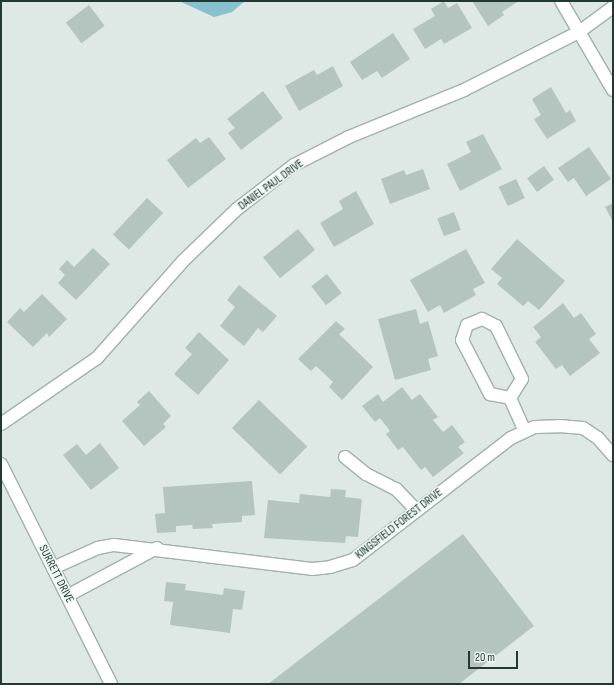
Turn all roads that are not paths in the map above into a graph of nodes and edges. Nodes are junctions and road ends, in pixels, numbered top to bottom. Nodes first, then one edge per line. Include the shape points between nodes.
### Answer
1 (561, 1) edge
2 (613, 7) edge
3 (579, 32) junction
4 (613, 90) edge
5 (510, 398) junction
6 (1, 424) edge
7 (526, 431) junction
8 (613, 455) edge
9 (345, 457) dead end
10 (1, 464) edge
11 (417, 511) junction
12 (157, 548) junction
13 (53, 568) junction
14 (67, 596) junction
15 (111, 684) edge

1 - 3 street
2 - 3 street, DANIEL PAUL DRIVE
3 - 4 street
3 - 6 street, DANIEL PAUL DRIVE via 464,90 368,128 294,165 237,209 184,260 97,358
5 - 5 street via 490,394 462,340 467,325 482,319 496,326 522,379
5 - 7 street
7 - 8 street, KINGSFIELD FOREST DRIVE via 547,426 582,428 598,438
7 - 11 street, KINGSFIELD FOREST DRIVE via 511,438
9 - 11 street via 366,474 396,489
10 - 13 street, SURRETT DRIVE
11 - 12 street, KINGSFIELD FOREST DRIVE via 353,560 330,567 312,569
12 - 13 street, KINGSFIELD FOREST DRIVE via 114,545 98,548
12 - 14 street
13 - 14 street, SURRETT DRIVE
14 - 15 street, SURRETT DRIVE

